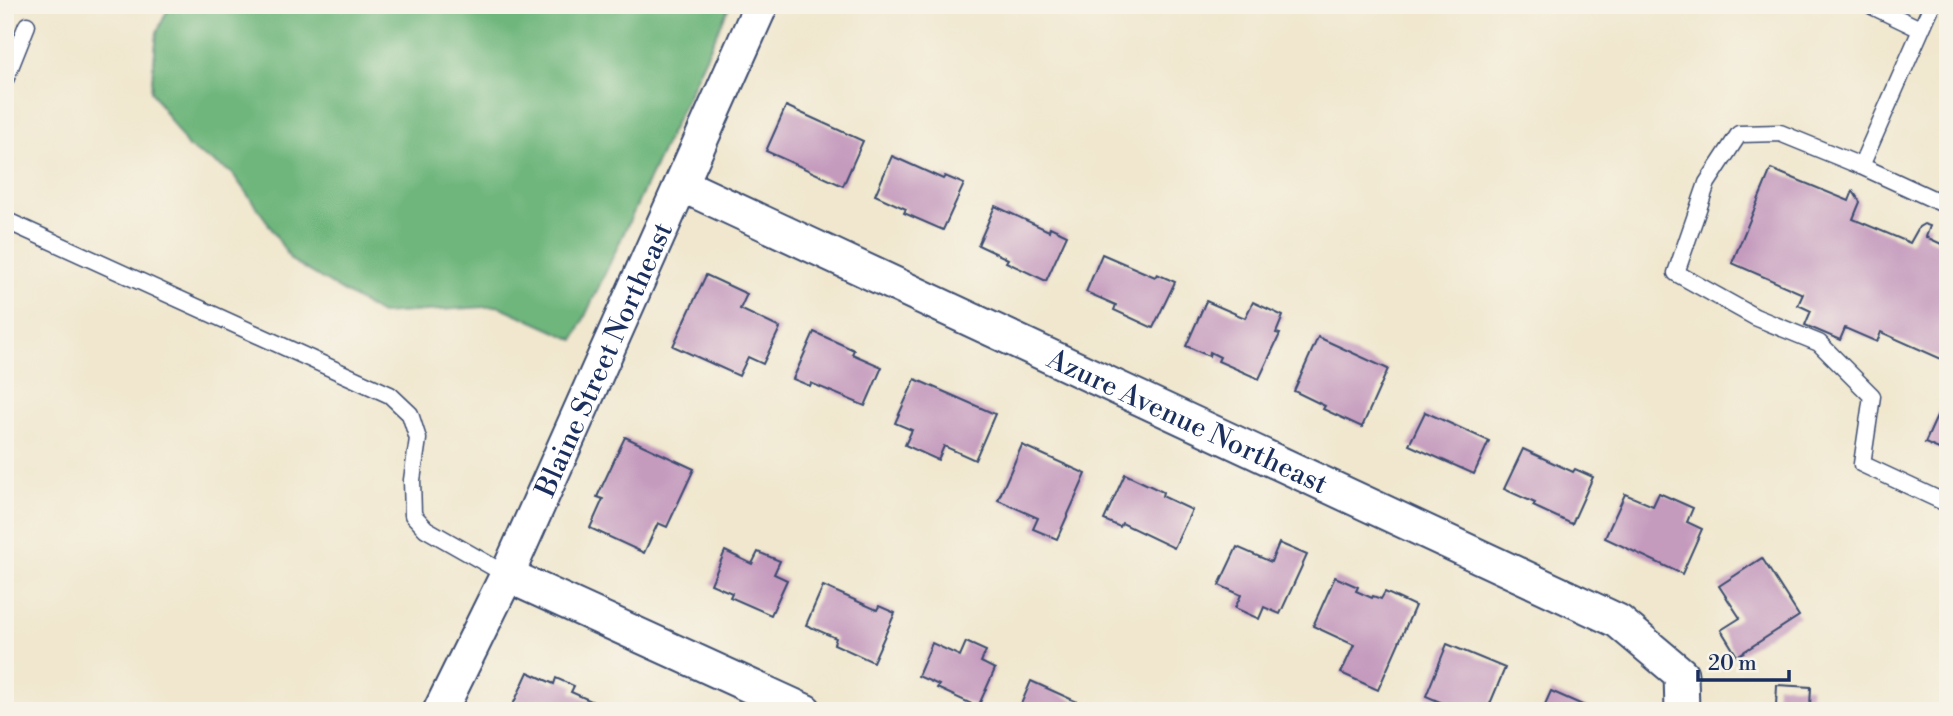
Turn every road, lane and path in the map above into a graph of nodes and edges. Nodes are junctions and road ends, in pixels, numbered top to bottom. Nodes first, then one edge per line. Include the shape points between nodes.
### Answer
1 (761, 5) edge
2 (1932, 5) edge
3 (1872, 6) edge
4 (27, 25) dead end
5 (1920, 29) junction
6 (5, 80) edge
7 (1861, 166) junction
8 (682, 185) junction
9 (1948, 206) edge
10 (5, 220) edge
11 (1948, 504) edge
12 (506, 575) junction
13 (440, 711) edge
14 (805, 711) edge
15 (1682, 711) edge

1 - 8 street, Blaine Street Northeast
2 - 5 lane
3 - 5 lane
4 - 6 lane
5 - 7 lane
7 - 9 lane
7 - 11 lane via 1780,134 1739,134 1707,183 1676,273 1755,317 1819,344 1872,396 1862,464
8 - 12 street, Blaine Street Northeast
8 - 15 street, Azure Avenue Northeast via 1618,621 1681,674
10 - 12 lane via 390,395 410,414 418,439 413,515 426,530
12 - 13 street, Blaine Street Northeast
12 - 14 street

